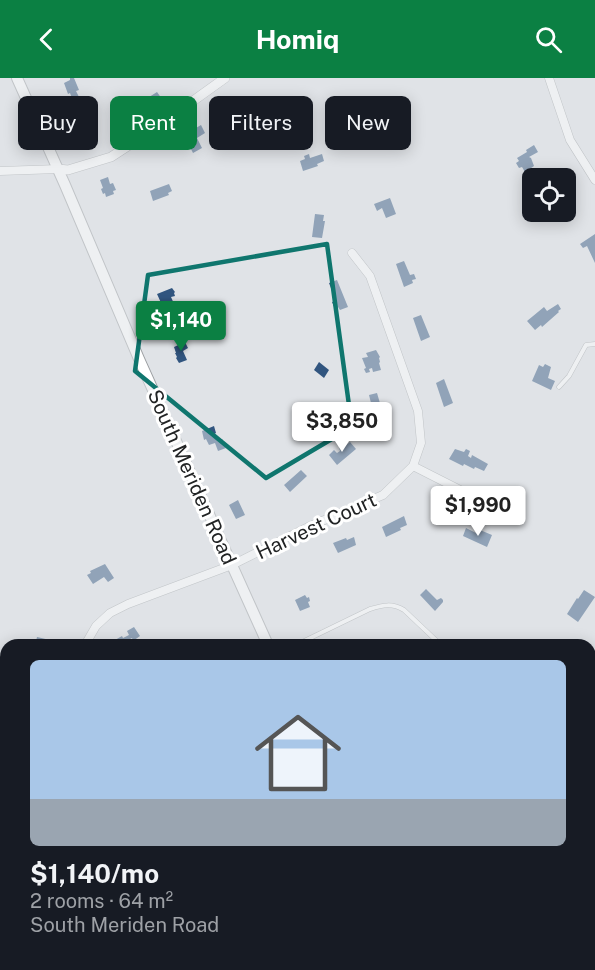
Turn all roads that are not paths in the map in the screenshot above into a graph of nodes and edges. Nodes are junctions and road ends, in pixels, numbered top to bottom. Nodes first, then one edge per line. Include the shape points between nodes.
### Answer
1 (17, 78) edge
2 (225, 78) edge
3 (549, 78) edge
4 (58, 170) junction
5 (0, 171) edge
6 (595, 180) edge
7 (352, 253) dead end
8 (595, 344) edge
9 (559, 387) dead end
10 (413, 466) junction
11 (500, 504) dead end
12 (232, 565) junction
13 (88, 639) edge
14 (265, 639) edge
15 (308, 639) edge
16 (435, 639) edge

1 - 4 main road, South Meriden Road
2 - 4 street via 111,157
3 - 6 street via 570,140
4 - 5 street
4 - 12 main road, South Meriden Road
7 - 10 street via 370,276 418,411 421,443
8 - 9 lane via 586,345
10 - 11 street via 476,498
10 - 12 street, Harvest Court via 383,495
12 - 13 street, Harvest Court via 110,613
12 - 14 main road, South Meriden Road
15 - 16 lane via 389,604 404,610

